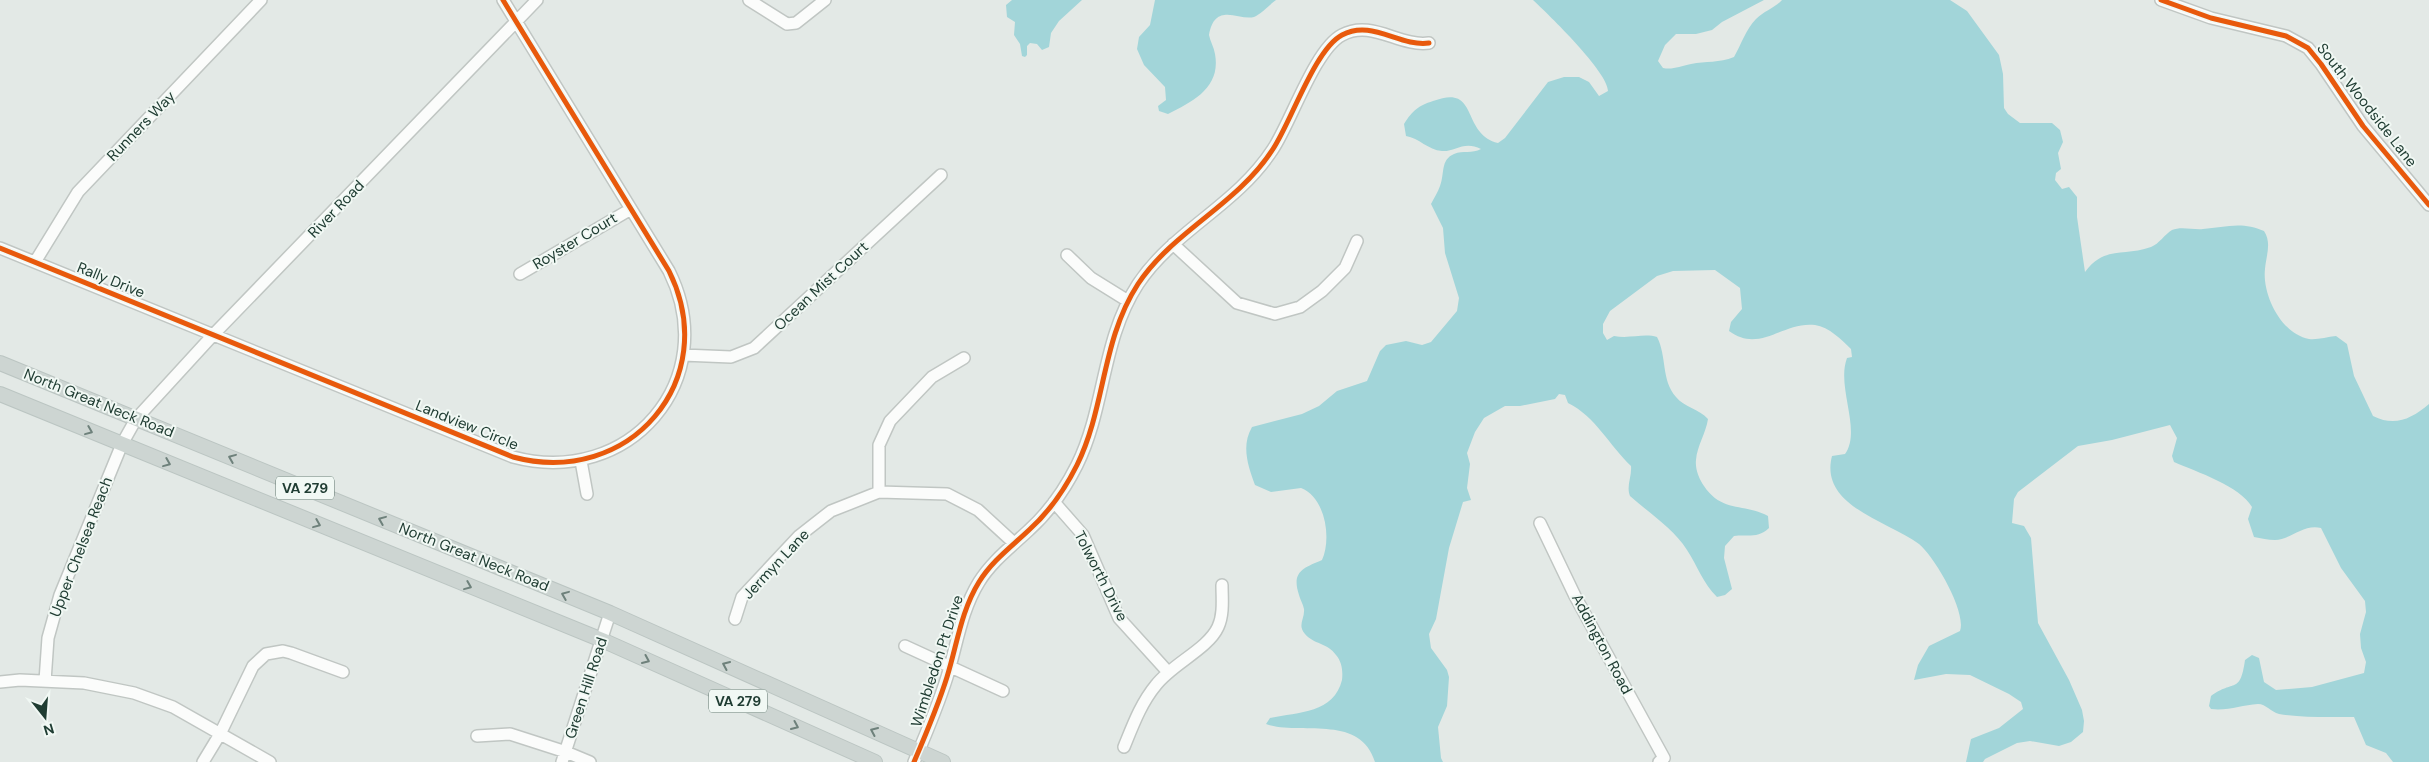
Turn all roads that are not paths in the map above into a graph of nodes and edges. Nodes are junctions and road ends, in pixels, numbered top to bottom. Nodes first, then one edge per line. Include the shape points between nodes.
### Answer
1 (261, 0) edge
2 (503, 0) edge
3 (537, 0) edge
4 (749, 0) edge
5 (825, 0) edge
6 (2161, 0) edge
7 (517, 22) junction
8 (1430, 43) dead end
9 (941, 174) dead end
10 (2429, 205) edge
11 (631, 209) junction
12 (1357, 241) dead end
13 (1172, 244) junction
14 (0, 248) edge
15 (1067, 256) dead end
16 (35, 262) junction
17 (520, 274) dead end
18 (1128, 301) junction
19 (213, 335) junction
20 (683, 355) junction
21 (964, 358) dead end
22 (0, 363) edge
23 (0, 394) edge
24 (136, 419) junction
25 (122, 444) junction
26 (582, 461) junction
27 (879, 492) junction
28 (587, 494) dead end
29 (1054, 502) junction
30 (1540, 524) dead end
31 (1014, 543) junction
32 (1222, 585) dead end
33 (610, 613) junction
34 (735, 619) dead end
35 (602, 640) junction
36 (905, 646) dead end
37 (950, 667) junction
38 (343, 672) dead end
39 (1168, 672) junction
40 (45, 681) junction
41 (0, 682) edge
42 (1003, 691) dead end
43 (220, 734) junction
44 (477, 736) dead end
45 (1124, 747) dead end
46 (916, 756) edge
47 (564, 757) edge
48 (203, 762) edge
49 (270, 762) edge
50 (590, 762) edge
51 (875, 762) edge
52 (943, 762) edge
53 (1659, 762) edge

1 - 16 street, Runners Way via 78,192
2 - 7 street, Landview Circle
3 - 7 street, River Road
4 - 5 street via 787,24 796,23
6 - 10 street, South Woodside Lane via 2211,18 2286,36 2308,48 2363,126
7 - 11 street, Landview Circle
7 - 19 street, River Road
8 - 13 street, Wimbledon Pt Drive via 1406,42 1363,29 1338,37 1324,52 1258,170 1231,198
9 - 20 street, Ocean Mist Court via 754,348 731,357
11 - 17 street, Royster Court
11 - 20 street, Landview Circle via 676,286 684,317
12 - 13 street via 1345,268 1322,292 1300,307 1275,314 1237,304
13 - 18 street, Wimbledon Pt Drive via 1154,263
14 - 16 street, Rally Drive
15 - 18 street via 1091,278
16 - 19 street, Rally Drive
18 - 29 street, Wimbledon Pt Drive via 1108,353 1085,447 1066,486
19 - 24 street, River Road
19 - 26 street, Landview Circle via 513,457 546,464
20 - 26 street, Landview Circle via 674,386 651,420 624,445
21 - 27 street via 932,377 890,421 879,444
22 - 24 main road, North Great Neck Road / VA 279
23 -> 25 main road, North Great Neck Road / VA 279
24 - 25 street, Upper Chelsea Reach
33 -> 24 main road, North Great Neck Road / VA 279
25 -> 35 main road, North Great Neck Road / VA 279
25 - 40 street, Upper Chelsea Reach via 53,616 46,652
26 - 28 street
27 - 31 street, Jermyn Lane via 947,494 978,510
27 - 34 street, Jermyn Lane via 831,511 799,536 742,597
29 - 31 street, Wimbledon Pt Drive
29 - 39 street, Tolworth Drive via 1083,535 1119,618
30 - 53 street, Addington Road via 1575,596 1664,758
31 - 37 street, Wimbledon Pt Drive via 988,569 970,598
32 - 39 street via 1221,617 1214,634
33 - 35 street, Green Hill Road
46 -> 33 main road, North Great Neck Road / VA 279
35 - 47 street, Green Hill Road
35 -> 51 main road, North Great Neck Road / VA 279
36 - 37 street
37 - 42 street
37 - 46 street, Wimbledon Pt Drive via 939,703
38 - 43 street via 291,653 274,651 266,654 253,666
39 - 45 street via 1144,702
40 - 41 street
40 - 43 street via 84,683 134,693 173,707
43 - 48 street
43 - 49 street
44 - 47 street via 510,734
46 - 52 main road, North Great Neck Road / VA 279
47 - 50 street

